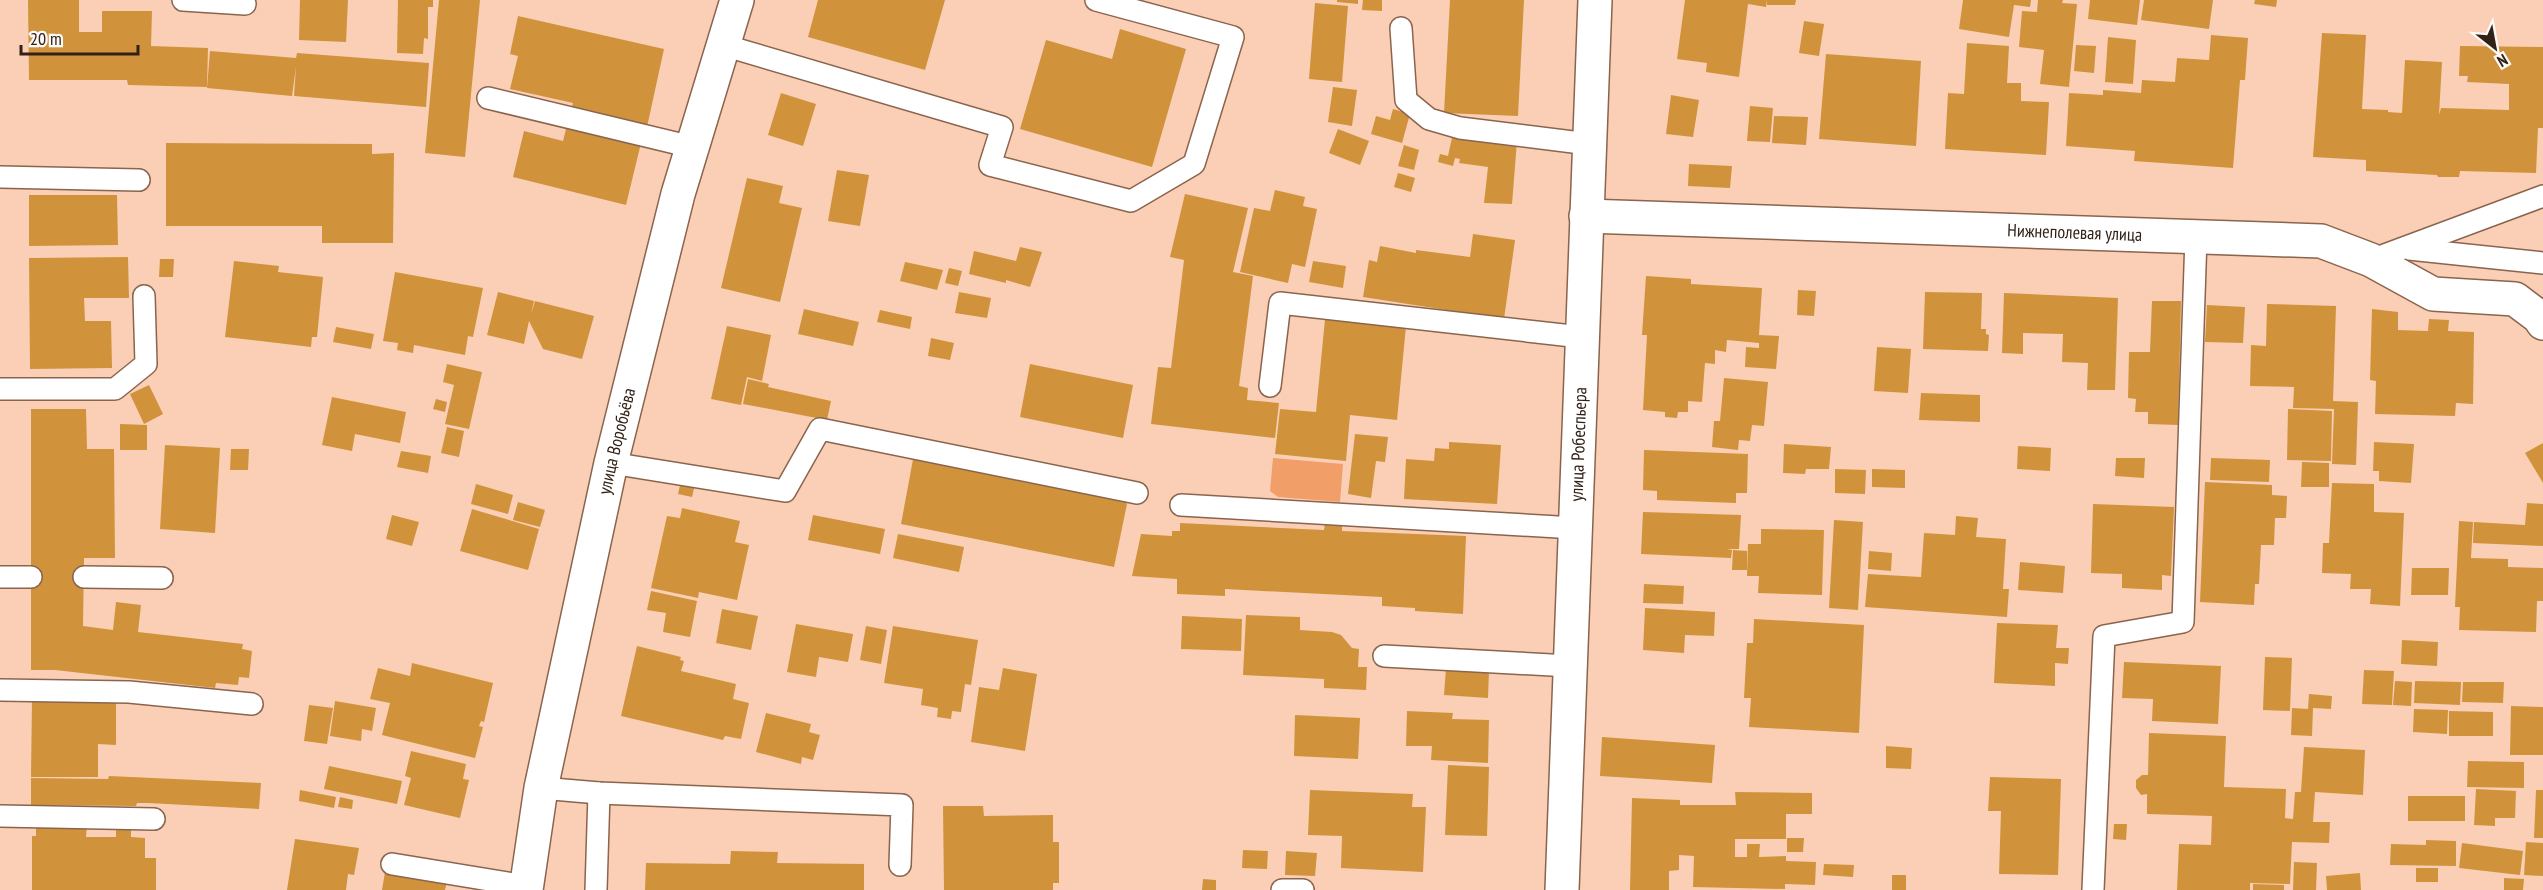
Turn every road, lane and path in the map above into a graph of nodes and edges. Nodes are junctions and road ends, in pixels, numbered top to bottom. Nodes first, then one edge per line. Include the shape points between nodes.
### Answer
1 (183, 0) edge
2 (737, 0) edge
3 (1096, 0) edge
4 (1595, 0) edge
5 (245, 4) dead end
6 (1401, 28) dead end
7 (723, 45) junction
8 (488, 98) dead end
9 (1589, 144) junction
10 (692, 147) junction
11 (0, 177) edge
12 (139, 180) dead end
13 (2543, 196) edge
14 (1586, 216) junction
15 (2196, 237) junction
16 (2402, 248) junction
17 (2371, 260) junction
18 (2543, 263) edge
19 (144, 296) dead end
20 (2543, 323) edge
21 (1581, 337) junction
22 (1270, 386) dead end
23 (0, 389) edge
24 (611, 463) junction
25 (1137, 493) dead end
26 (1181, 505) dead end
27 (1575, 528) junction
28 (0, 577) edge
29 (31, 577) dead end
30 (84, 577) dead end
31 (162, 578) dead end
32 (1384, 656) dead end
33 (1570, 666) junction
34 (0, 690) edge
35 (252, 704) dead end
36 (541, 788) junction
37 (599, 793) junction
38 (0, 816) edge
39 (154, 819) dead end
40 (392, 864) dead end
41 (900, 865) dead end
42 (526, 888) edge
43 (596, 890) edge
44 (1282, 890) edge
45 (1303, 890) edge
46 (1562, 890) edge
47 (2093, 890) edge

1 - 5 lane
2 - 7 street, улица Воробьёва
3 - 7 lane via 1233,37 1194,164 1131,201 990,165 1002,127
4 - 9 street, улица Робеспьера
6 - 9 lane via 1406,100 1429,118 1460,128
7 - 10 street, улица Воробьёва
8 - 10 lane
9 - 14 street, улица Робеспьера
10 - 24 street, улица Воробьёва
11 - 12 lane
13 - 16 lane
14 - 15 street, Нижнеполевая улица
14 - 21 street, улица Робеспьера
15 - 17 street, Нижнеполевая улица via 2321,241
15 - 47 lane via 2183,622 2104,636
16 - 17 lane
16 - 18 lane
17 - 20 street, Нижнеполевая улица via 2433,294 2515,299
19 - 23 lane via 146,364 115,389
21 - 22 lane via 1280,303
21 - 27 street, улица Робеспьера
24 - 25 lane via 785,491 820,429
24 - 36 street, улица Воробьёва
26 - 27 lane
27 - 33 street, улица Робеспьера
28 - 29 lane
30 - 31 lane
32 - 33 lane
33 - 46 street, улица Робеспьера
34 - 35 lane via 129,692
36 - 37 lane
36 - 42 street, улица Воробьёва
37 - 41 lane via 902,805
37 - 43 lane
38 - 39 lane
40 - 42 lane
44 - 45 lane

